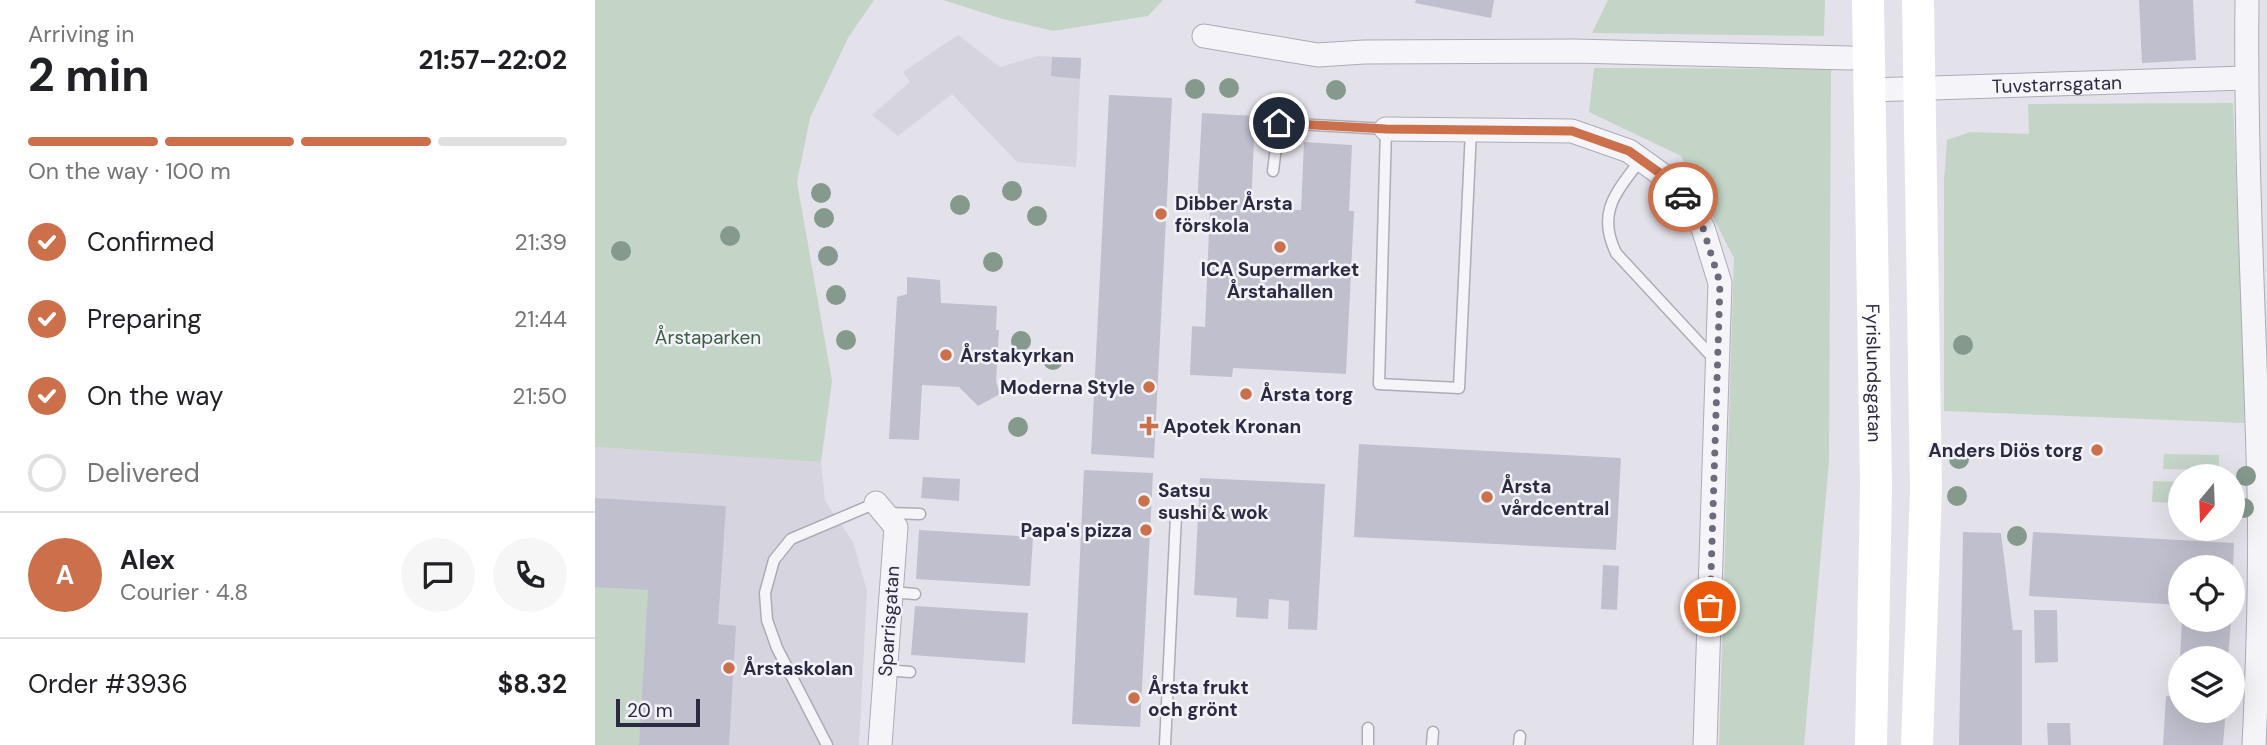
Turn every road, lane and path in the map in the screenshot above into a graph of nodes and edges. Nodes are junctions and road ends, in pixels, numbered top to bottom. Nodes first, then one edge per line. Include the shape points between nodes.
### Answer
1 (1868, 0) edge
2 (1918, 0) edge
3 (2247, 0) edge
4 (1204, 36) dead end
5 (1850, 58) dead end
6 (2246, 78) junction
7 (1920, 89) junction
8 (1870, 90) junction
9 (1386, 129) junction
10 (1471, 130) junction
11 (1641, 159) junction
12 (1273, 171) dead end
13 (1718, 363) junction
14 (2263, 491) edge
15 (880, 508) junction
16 (920, 513) dead end
17 (1176, 516) dead end
18 (891, 592) junction
19 (915, 594) dead end
20 (885, 670) junction
21 (910, 672) dead end
22 (1369, 728) dead end
23 (1433, 732) dead end
24 (827, 745) edge
25 (880, 745) edge
26 (1165, 745) edge
27 (1367, 745) edge
28 (1432, 745) edge
29 (1705, 745) edge
30 (1871, 745) edge
31 (1917, 745) edge
32 (2254, 745) edge

1 - 8 main road, Fyrislundsgatan
2 - 7 main road
3 - 6 street
4 - 5 street via 1318,55 1574,51
6 - 7 street, Tuvstarrsgatan
6 - 14 street
7 - 8 street, Tuvstarrsgatan
7 - 31 main road via 1926,489
8 - 30 main road, Fyrislundsgatan via 1876,486
9 - 10 street
9 - 10 lane via 1379,384 1459,388
9 - 12 lane via 1279,123
10 - 11 street via 1572,131
11 - 13 street via 1675,184 1703,228 1720,283
11 - 13 lane via 1609,206 1608,236 1616,253
13 - 29 street
14 - 32 street
15 - 16 lane
15 - 18 street, Sparrisgatan via 896,527
15 - 24 lane via 791,540 774,560 765,593 776,648
17 - 26 lane
18 - 19 lane
18 - 20 street, Sparrisgatan
20 - 21 lane
20 - 25 street, Sparrisgatan
22 - 27 lane
23 - 28 lane

